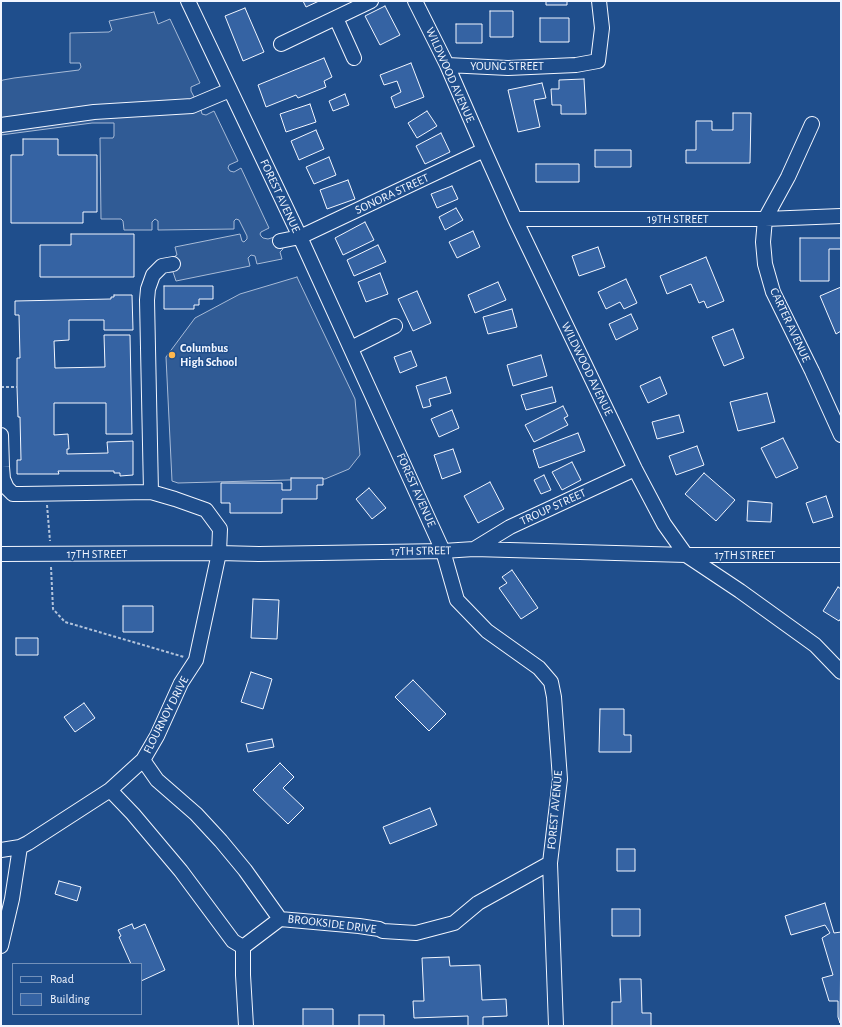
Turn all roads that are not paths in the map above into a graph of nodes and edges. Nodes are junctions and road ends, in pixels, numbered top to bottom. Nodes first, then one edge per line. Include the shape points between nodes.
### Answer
1 (188, 1) edge
2 (370, 1) edge
3 (415, 1) edge
4 (599, 1) edge
5 (336, 18) junction
6 (281, 44) dead end
7 (354, 58) dead end
8 (447, 65) junction
9 (230, 90) junction
10 (812, 124) dead end
11 (1, 125) edge
12 (484, 150) junction
13 (841, 216) edge
14 (515, 219) junction
15 (765, 219) junction
16 (300, 237) junction
17 (280, 241) dead end
18 (173, 264) dead end
19 (394, 326) dead end
20 (351, 348) junction
21 (1, 435) edge
22 (841, 435) edge
23 (634, 469) junction
24 (151, 492) junction
25 (474, 550) junction
26 (443, 551) junction
27 (219, 553) junction
28 (1, 554) edge
29 (686, 555) junction
30 (841, 555) edge
31 (841, 672) edge
32 (143, 760) junction
33 (110, 790) junction
34 (20, 847) junction
35 (1, 850) edge
36 (550, 863) junction
37 (280, 919) junction
38 (1, 946) edge
39 (243, 947) junction
40 (246, 1026) edge
41 (556, 1026) edge

1 - 9 street, FOREST AVENUE
2 - 5 street
3 - 8 street, WILDWOOD AVENUE
4 - 8 street, YOUNG STREET via 602,28 598,61 508,68
5 - 6 street
5 - 7 street
8 - 12 street, WILDWOOD AVENUE
9 - 11 street via 192,106 94,112
9 - 16 street, FOREST AVENUE
10 - 15 street, CARTER AVENUE
12 - 14 street, WILDWOOD AVENUE
12 - 16 street, SONORA STREET
13 - 15 street, 19TH STREET
14 - 15 street, 19TH STREET
14 - 23 street, WILDWOOD AVENUE
15 - 22 street, CARTER AVENUE via 765,264 773,292
16 - 17 street, SONORA STREET
16 - 20 street, FOREST AVENUE
18 - 24 street via 162,266 153,274 148,289
19 - 20 street
20 - 26 street, FOREST AVENUE
21 - 24 street, FLOURNOY DRIVE via 3,479 13,494
23 - 25 street, TROUP STREET via 510,527
23 - 29 street, WILDWOOD AVENUE via 664,524
24 - 27 street, FLOURNOY DRIVE via 206,510 220,529
25 - 26 street, 17TH STREET
25 - 29 street, 17TH STREET
26 - 27 street, 17TH STREET
26 - 36 street, FOREST AVENUE via 457,600 487,631 539,668 551,682 560,779
27 - 28 street, 17TH STREET
27 - 32 street, FLOURNOY DRIVE via 196,660 181,683
29 - 30 street, 17TH STREET
29 - 31 street, WILDWOOD AVENUE via 815,645
32 - 33 street, FLOURNOY DRIVE
32 - 37 street, BROOKSIDE DRIVE via 157,780 196,814 221,841
33 - 34 street, FLOURNOY DRIVE
33 - 39 street via 181,871 233,941
34 - 35 street, FLOURNOY DRIVE
34 - 38 street
36 - 37 street, BROOKSIDE DRIVE via 478,903 454,923 416,933
36 - 41 street, FOREST AVENUE
37 - 39 street
39 - 40 street

